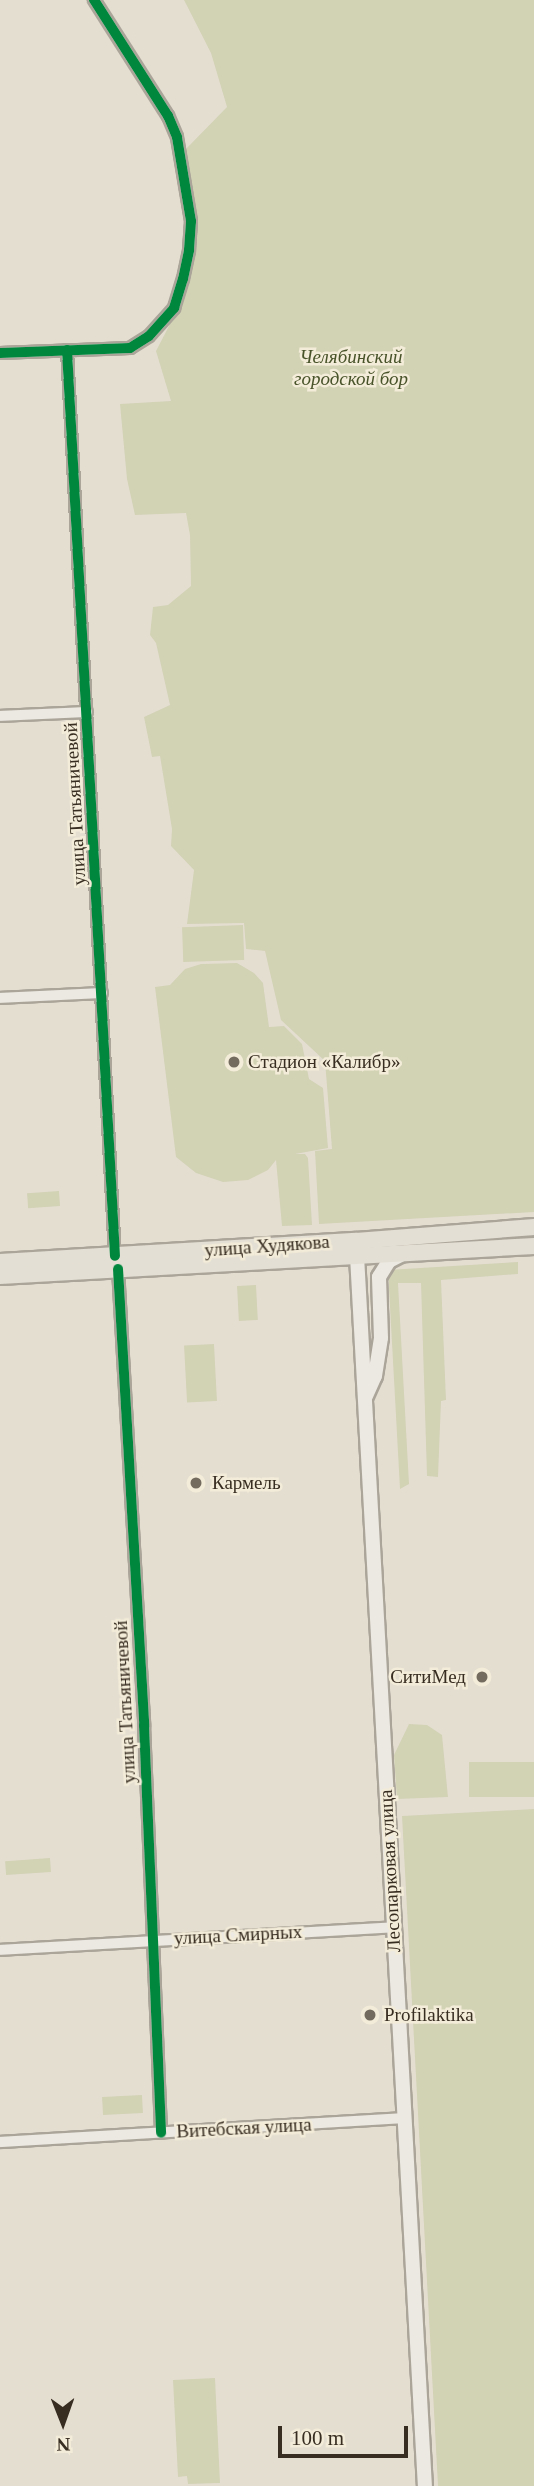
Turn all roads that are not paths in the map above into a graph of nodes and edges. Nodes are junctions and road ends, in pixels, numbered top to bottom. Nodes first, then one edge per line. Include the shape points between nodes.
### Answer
1 (94, 0) edge
2 (67, 351) junction
3 (0, 353) edge
4 (87, 712) junction
5 (0, 716) edge
6 (102, 993) junction
7 (0, 998) edge
8 (534, 1227) edge
9 (534, 1246) edge
10 (357, 1249) junction
11 (407, 1252) junction
12 (0, 1262) edge
13 (117, 1262) junction
14 (0, 1276) edge
15 (364, 1400) junction
16 (393, 1927) junction
17 (154, 1939) junction
18 (0, 1950) edge
19 (404, 2118) junction
20 (162, 2133) junction
21 (0, 2142) edge
22 (425, 2486) edge

1 - 2 street via 177,137 191,221 189,250 174,308 149,336 130,348
2 - 3 street
2 - 4 street, улица Татьяничевой
4 - 5 street
4 - 6 street, улица Татьяничевой
6 - 7 street
6 - 13 street, улица Татьяничевой
8 - 10 main road, улица Худякова
9 - 11 main road, улица Худякова
10 - 11 main road, улица Худякова
10 - 13 main road, улица Худякова
10 - 15 main road, Лесопарковая улица
11 - 15 main road via 389,1261 379,1278 380,1349
12 - 13 main road, улица Худякова
13 - 14 main road, улица Худякова
13 - 17 street, улица Татьяничевой via 123,1307
15 - 16 main road, Лесопарковая улица
16 - 17 street, улица Смирных
16 - 19 main road, Лесопарковая улица
17 - 18 street, улица Смирных
17 - 20 street, улица Татьяничевой
19 - 20 street, Витебская улица
19 - 22 main road, Лесопарковая улица
20 - 21 street, Витебская улица

